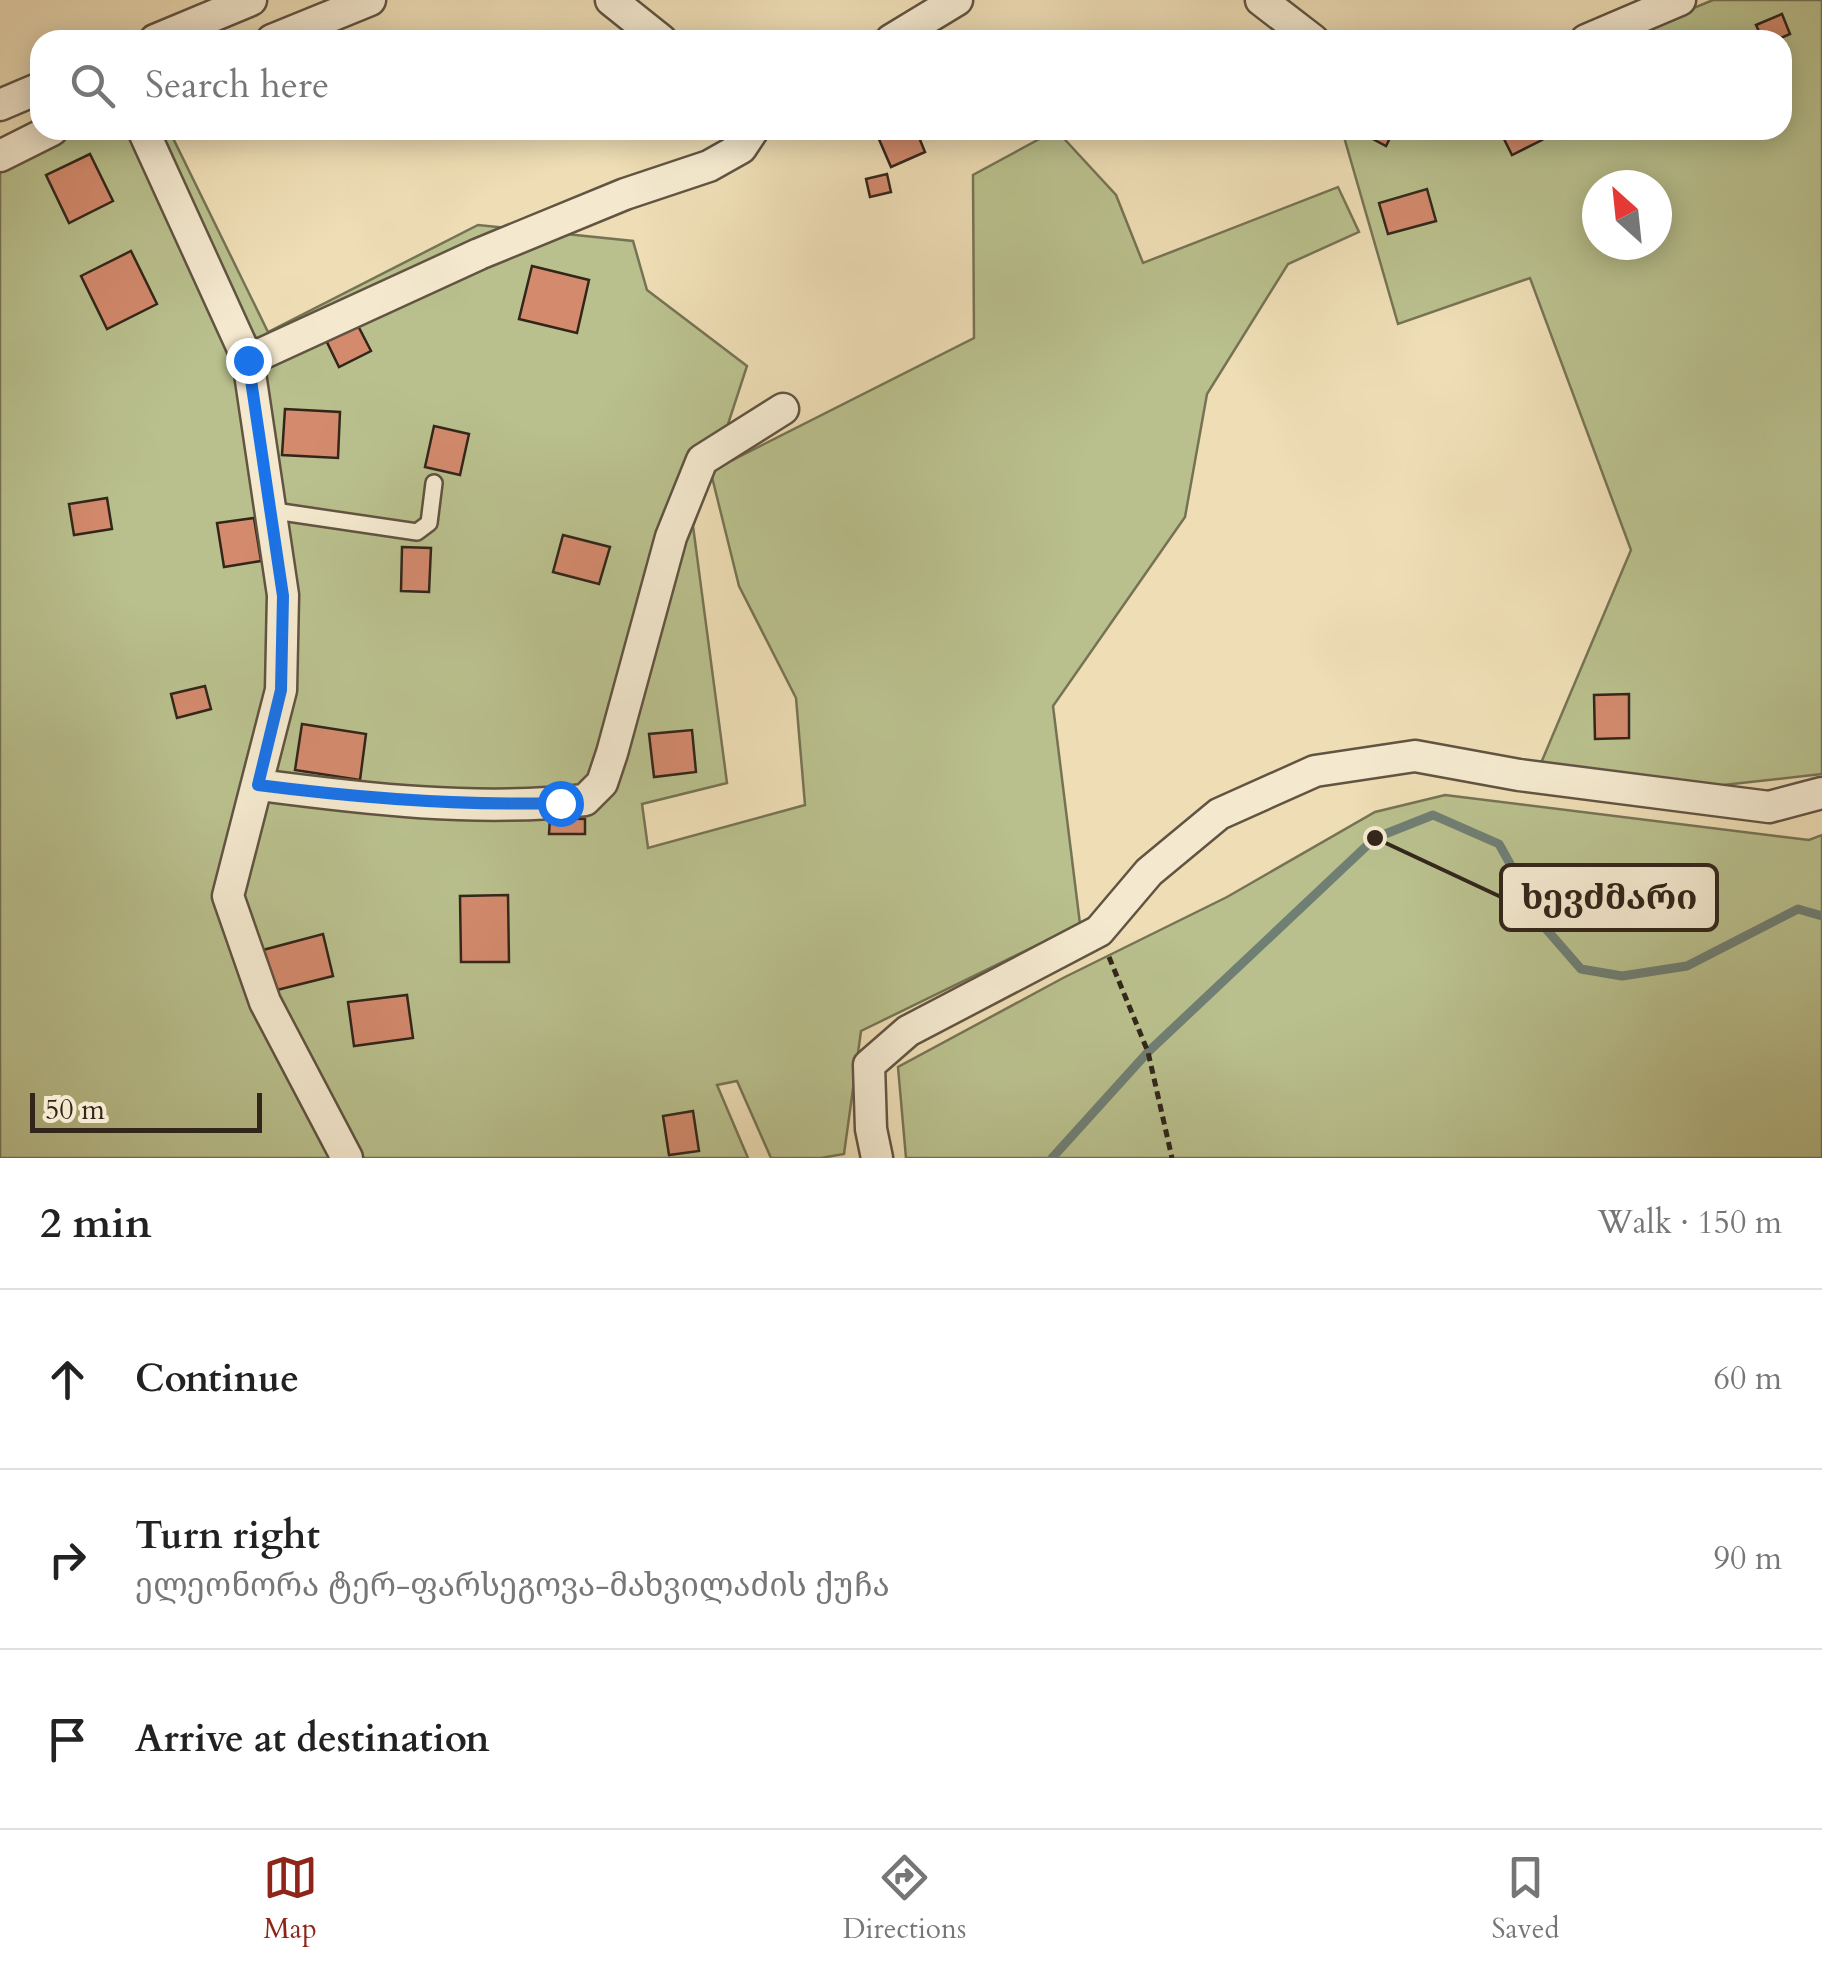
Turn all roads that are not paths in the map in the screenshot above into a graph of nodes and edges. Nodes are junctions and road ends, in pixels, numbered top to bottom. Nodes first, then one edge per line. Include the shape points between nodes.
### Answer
1 (370, 0) edge
2 (611, 0) edge
3 (957, 0) edge
4 (1261, 0) edge
5 (1680, 0) edge
6 (241, 2) edge
7 (178, 30) edge
8 (296, 30) edge
9 (648, 30) edge
10 (908, 30) edge
11 (1300, 30) edge
12 (1610, 30) edge
13 (30, 92) edge
14 (0, 105) edge
15 (32, 140) edge
16 (148, 140) edge
17 (746, 140) edge
18 (0, 156) edge
19 (248, 360) junction
20 (783, 410) dead end
21 (434, 483) dead end
22 (268, 510) junction
23 (258, 785) junction
24 (1822, 792) edge
25 (348, 1158) edge
26 (876, 1158) edge

1 - 8 street
2 - 9 street
3 - 10 street
4 - 11 street
5 - 12 street
6 - 7 street
13 - 14 street
15 - 18 street
16 - 19 street
17 - 19 street via 709,166 479,254
19 - 22 street
20 - 23 street via 702,460 671,537 602,783 585,800 375,800
21 - 22 lane via 429,522 416,532
22 - 23 street via 283,596 281,690
23 - 25 street via 228,896 265,1002
24 - 26 street via 1769,806 1415,756 1315,770 1220,814 1149,872 1099,931 908,1032 870,1065

